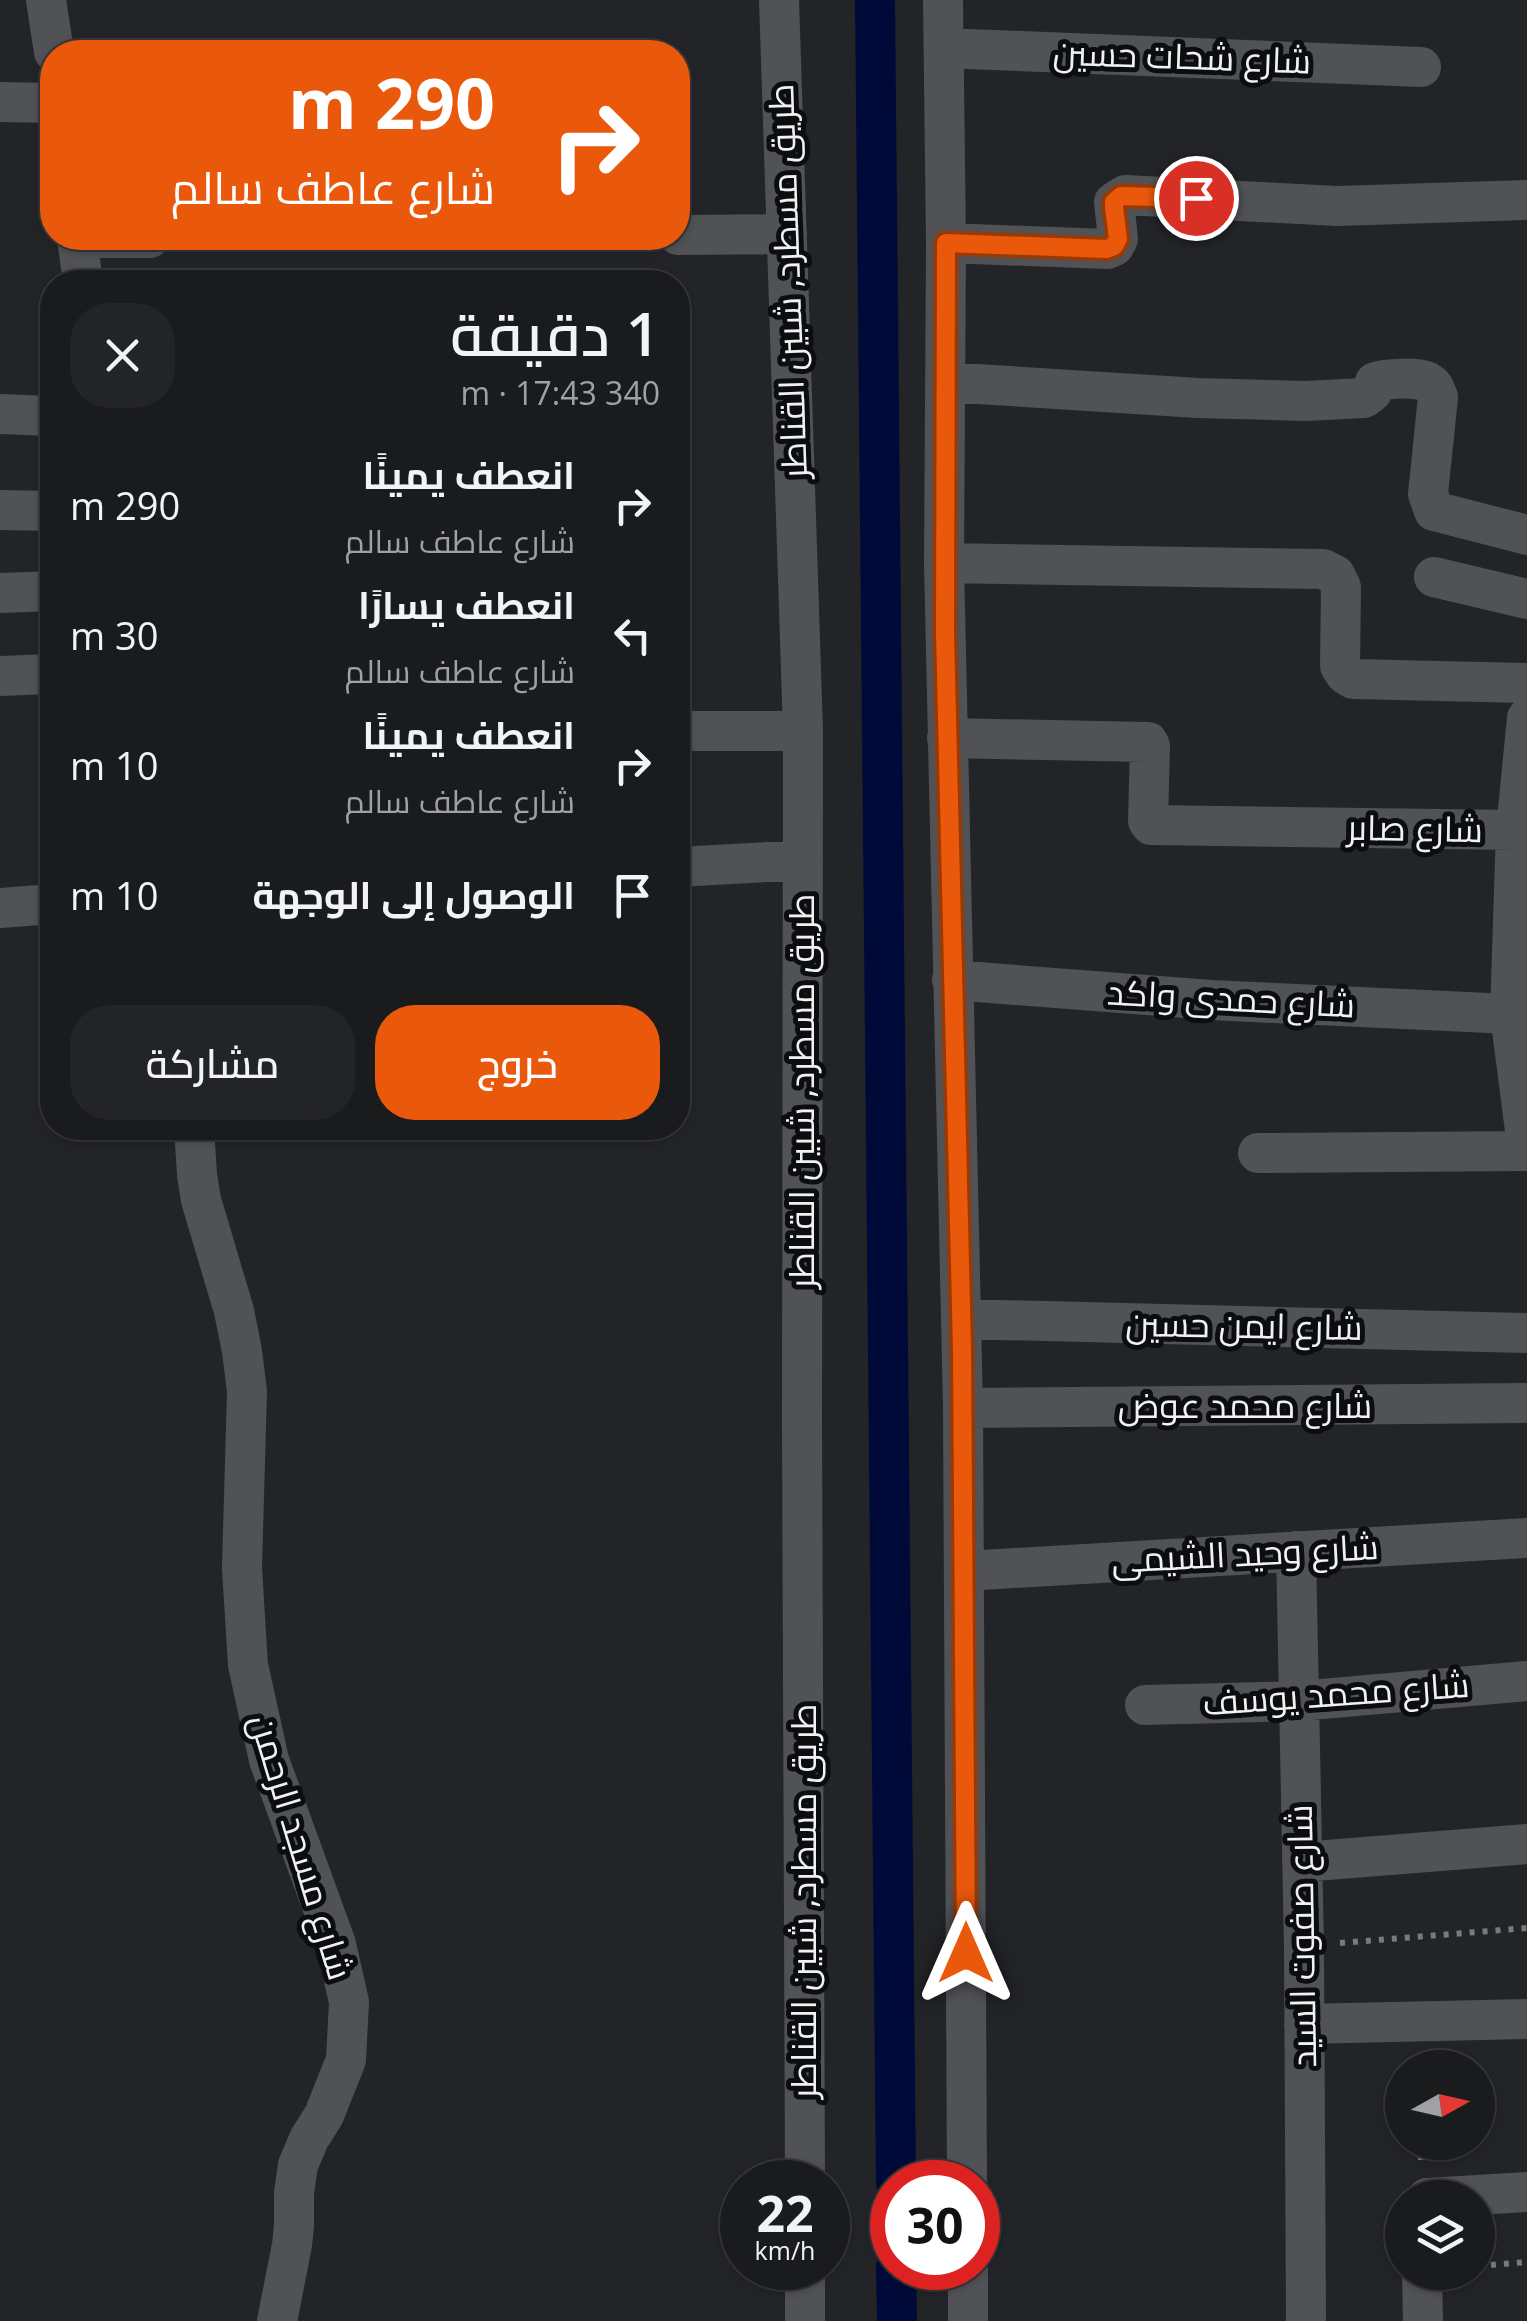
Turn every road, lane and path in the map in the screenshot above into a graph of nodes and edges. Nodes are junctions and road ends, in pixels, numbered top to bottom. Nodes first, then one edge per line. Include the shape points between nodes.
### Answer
1 (46, 0) edge
2 (779, 0) edge
3 (943, 0) edge
4 (52, 40) edge
5 (944, 48) junction
6 (1421, 67) dead end
7 (0, 102) edge
8 (40, 103) edge
9 (1527, 200) edge
10 (787, 234) junction
11 (690, 235) edge
12 (946, 243) junction
13 (946, 382) junction
14 (0, 414) edge
15 (40, 416) edge
16 (0, 510) edge
17 (40, 511) edge
18 (1527, 535) edge
19 (944, 563) junction
20 (1434, 577) dead end
21 (40, 591) edge
22 (0, 592) edge
23 (1527, 599) edge
24 (40, 674) edge
25 (0, 676) edge
26 (1527, 683) edge
27 (1527, 718) edge
28 (690, 731) edge
29 (803, 731) junction
30 (947, 738) junction
31 (1516, 830) junction
32 (803, 860) junction
33 (690, 866) edge
34 (40, 905) edge
35 (0, 908) edge
36 (952, 980) junction
37 (1510, 1014) junction
38 (195, 1140) edge
39 (1527, 1148) edge
40 (1258, 1153) dead end
41 (962, 1320) junction
42 (1527, 1334) edge
43 (1527, 1404) edge
44 (963, 1408) junction
45 (1527, 1538) edge
46 (1296, 1551) junction
47 (964, 1571) junction
48 (1527, 1682) edge
49 (1299, 1702) junction
50 (1145, 1705) dead end
51 (1527, 1844) edge
52 (1302, 1862) junction
53 (1527, 1928) edge
54 (1304, 1946) junction
55 (1527, 2019) edge
56 (1304, 2024) junction
57 (804, 2160) edge
58 (967, 2160) edge
59 (1527, 2192) edge
60 (1495, 2194) edge
61 (1527, 2262) edge
62 (1495, 2265) edge
63 (805, 2290) edge
64 (968, 2290) edge
65 (1422, 2290) edge
66 (276, 2321) edge
67 (805, 2321) edge
68 (968, 2321) edge
69 (1306, 2321) edge
70 (1423, 2321) edge

1 - 4 street
2 - 10 street, طريق مسطرد, شبين القناطر
3 - 5 street
5 - 6 street, شارع شحات حسين
5 - 12 street
7 - 8 street
9 - 12 street via 1338,206 1125,195 1114,202 1118,239 1107,249
10 - 11 street
10 - 29 street, طريق مسطرد, شبين القناطر
12 - 13 street
13 - 18 street via 1306,400 1364,398 1382,379 1423,380 1438,397 1430,506
13 - 19 street
14 - 15 street
16 - 17 street
19 - 26 street via 1323,569 1342,587 1340,666 1353,679
19 - 30 street
20 - 23 street
21 - 22 street
24 - 25 street
27 - 31 street
28 - 29 street
29 - 32 street, طريق مسطرد, شبين القناطر
30 - 31 street, شارع صابر via 1148,742 1150,825
30 - 36 street
31 - 37 street
32 - 33 street
32 - 57 street, طريق مسطرد, شبين القناطر
34 - 35 street
36 - 37 street, شارع حمدى واكد
36 - 41 street
37 - 39 street
38 - 66 street, شارع مسجد الرحمن via 201,1200 234,1312 247,1391 242,1568 248,1665 268,1760 336,1944 349,2002 346,2060 298,2165 292,2245
39 - 40 street
41 - 42 street, شارع ايمن حسين
41 - 44 street
43 - 44 street, شارع محمد عوض
44 - 47 street
45 - 46 street, شارع وحيد الشيمى
46 - 47 street, شارع وحيد الشيمى
46 - 49 street, شارع صفوت السيد
47 - 58 street
48 - 49 street, شارع محمد يوسف
49 - 50 street, شارع محمد يوسف
49 - 52 street, شارع صفوت السيد
51 - 52 street
52 - 54 street, شارع صفوت السيد
53 - 54 path
54 - 56 street, شارع صفوت السيد
55 - 56 street
56 - 69 street, شارع صفوت السيد
59 - 60 street
61 - 62 path
63 - 67 street
64 - 68 street
65 - 70 street

